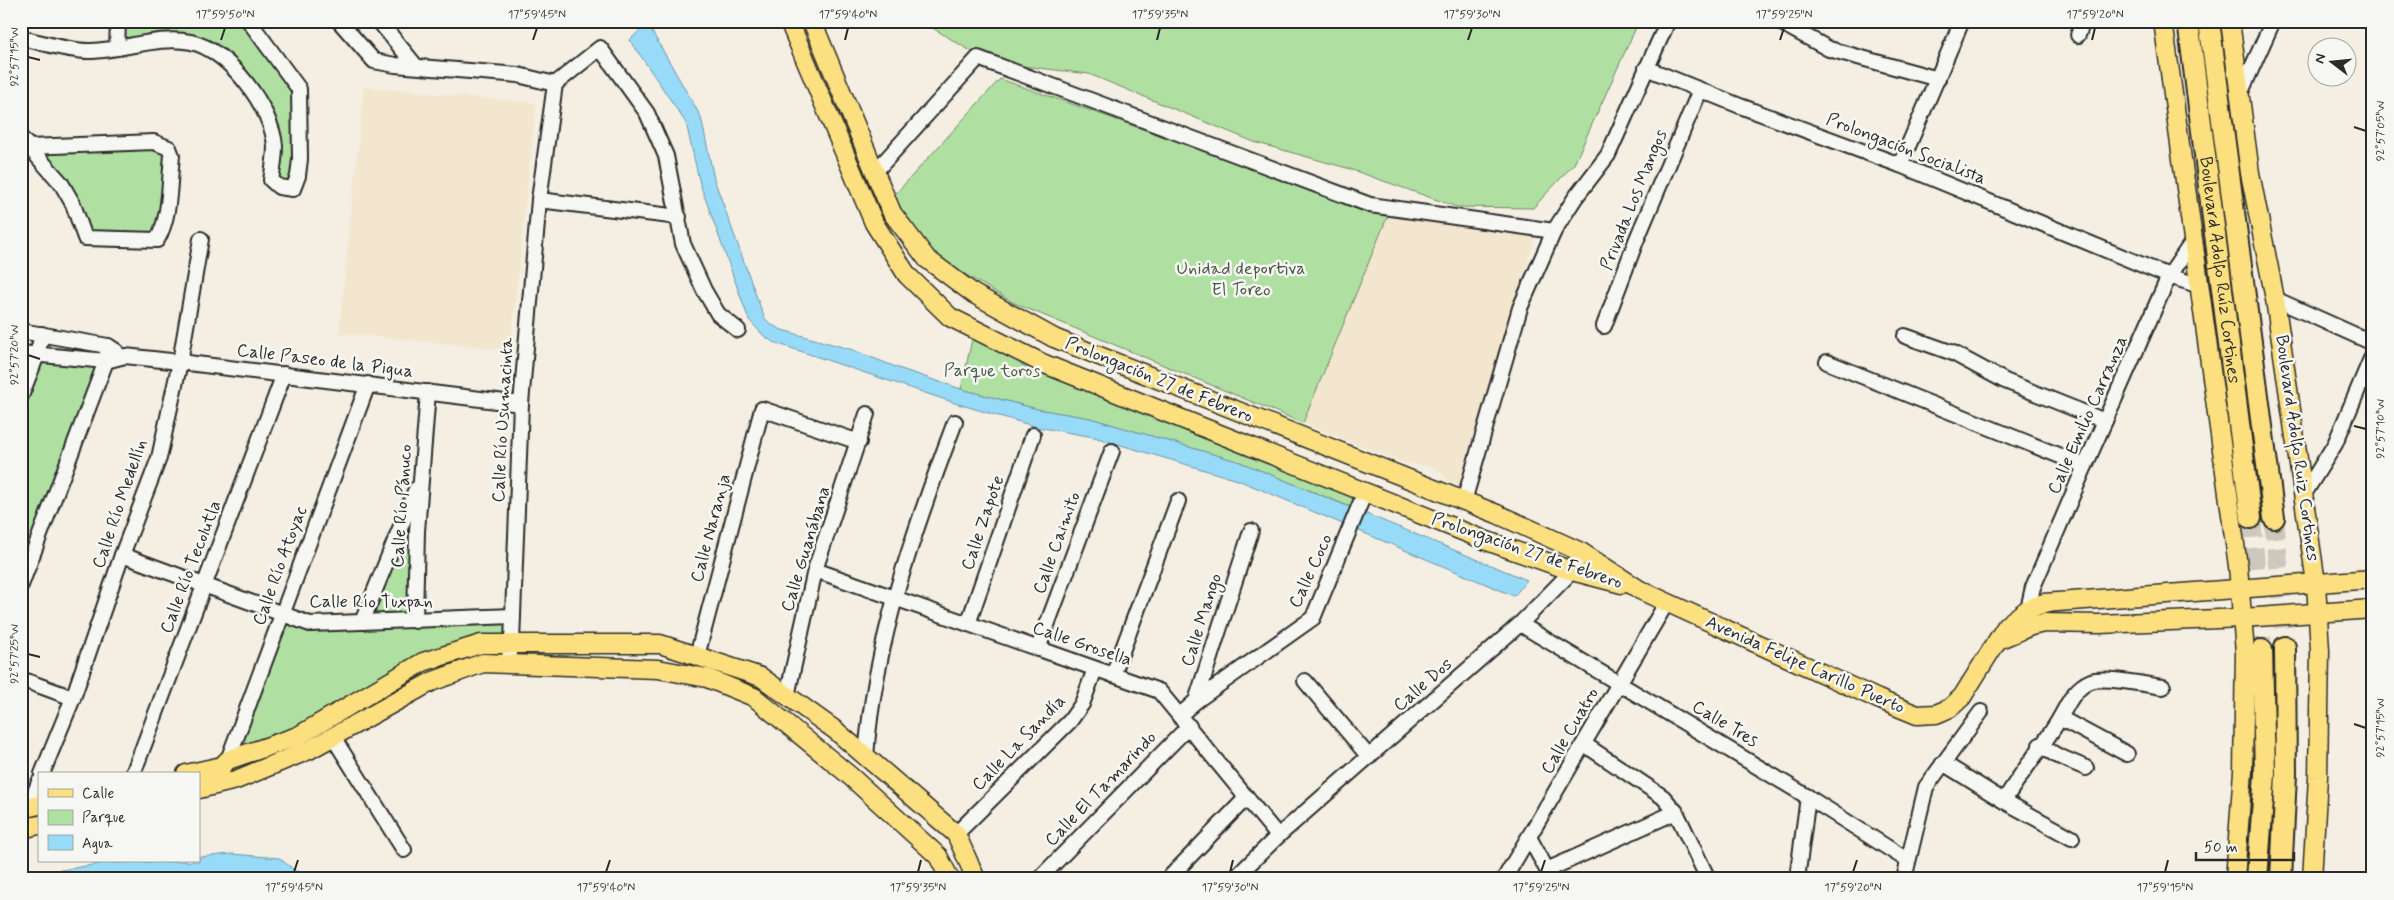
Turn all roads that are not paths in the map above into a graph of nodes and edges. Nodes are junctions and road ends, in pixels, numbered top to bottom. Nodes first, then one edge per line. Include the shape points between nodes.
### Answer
1 (118, 21) edge
2 (249, 21) edge
3 (339, 21) edge
4 (379, 21) edge
5 (789, 21) edge
6 (812, 21) edge
7 (1668, 21) edge
8 (1778, 21) edge
9 (1962, 21) edge
10 (2083, 21) edge
11 (2163, 21) edge
12 (2182, 21) edge
13 (2188, 21) edge
14 (2209, 21) edge
15 (2217, 21) edge
16 (2230, 21) edge
17 (2273, 21) edge
18 (2078, 35) dead end
19 (21, 38) edge
20 (117, 48) junction
21 (2213, 50) junction
22 (2194, 61) junction
23 (415, 65) junction
24 (1646, 68) junction
25 (1938, 78) junction
26 (555, 84) junction
27 (1700, 90) junction
28 (2240, 94) junction
29 (25, 142) edge
30 (1900, 164) junction
31 (874, 173) junction
32 (539, 200) junction
33 (679, 217) junction
34 (1554, 231) junction
35 (202, 239) dead end
36 (2193, 241) junction
37 (2169, 276) junction
38 (2200, 286) junction
39 (2275, 299) junction
40 (1604, 326) dead end
41 (738, 330) dead end
42 (21, 331) edge
43 (42, 334) junction
44 (1905, 336) dead end
45 (2373, 344) edge
46 (108, 346) junction
47 (21, 352) edge
48 (2373, 354) edge
49 (37, 355) junction
50 (125, 356) junction
51 (106, 361) junction
52 (180, 362) junction
53 (1827, 362) dead end
54 (284, 374) junction
55 (368, 384) junction
56 (428, 392) junction
57 (21, 396) edge
58 (521, 404) junction
59 (867, 414) dead end
60 (2105, 421) junction
61 (954, 422) dead end
62 (1032, 435) dead end
63 (859, 442) junction
64 (1112, 451) dead end
65 (2085, 466) junction
66 (422, 473) junction
67 (1365, 492) junction
68 (2304, 494) junction
69 (1178, 501) dead end
70 (1464, 501) junction
71 (2251, 518) tunnel mouth
72 (2274, 518) tunnel mouth
73 (1251, 531) dead end
74 (1580, 552) junction
75 (122, 555) junction
76 (815, 570) junction
77 (1572, 570) junction
78 (2373, 579) edge
79 (2316, 583) junction
80 (205, 584) junction
81 (21, 585) edge
82 (2239, 588) junction
83 (1640, 590) junction
84 (895, 598) junction
85 (1667, 602) junction
86 (2373, 609) edge
87 (282, 613) junction
88 (2318, 614) junction
89 (513, 616) junction
90 (2030, 618) junction
91 (2242, 618) junction
92 (415, 621) junction
93 (362, 622) junction
94 (968, 624) junction
95 (1520, 624) junction
96 (512, 642) junction
97 (2285, 647) tunnel mouth
98 (1038, 649) junction
99 (2262, 650) tunnel mouth
100 (697, 656) junction
101 (508, 664) junction
102 (1095, 669) junction
103 (1113, 675) junction
104 (21, 679) edge
105 (1306, 681) dead end
106 (1620, 682) junction
107 (2163, 687) dead end
108 (787, 696) junction
109 (72, 698) junction
110 (1196, 701) junction
111 (1981, 712) dead end
112 (2060, 718) junction
113 (1184, 721) junction
114 (332, 737) junction
115 (1584, 744) junction
116 (2040, 745) junction
117 (2127, 754) dead end
118 (866, 756) junction
119 (1369, 757) junction
120 (228, 760) junction
121 (1943, 763) junction
122 (2086, 768) dead end
123 (43, 772) edge
124 (134, 772) edge
125 (195, 772) edge
126 (38, 785) edge
127 (200, 789) edge
128 (1247, 797) junction
129 (1808, 797) junction
130 (2004, 801) junction
131 (30, 807) edge
132 (1676, 812) junction
133 (38, 825) edge
134 (21, 829) edge
135 (956, 834) junction
136 (1278, 836) junction
137 (1528, 837) junction
138 (2072, 838) dead end
139 (404, 850) dead end
140 (1907, 860) junction
141 (1549, 874) edge
142 (950, 879) edge
143 (976, 879) edge
144 (1039, 879) edge
145 (1168, 879) edge
146 (1234, 879) edge
147 (1504, 879) edge
148 (1708, 879) edge
149 (1797, 879) edge
150 (1904, 879) edge
151 (2235, 879) edge
152 (2257, 879) edge
153 (2281, 879) edge
154 (2312, 879) edge

1 - 20 street
2 - 20 street via 299,89 300,159 292,189 279,187 271,180 275,146 267,115 228,64 205,46 189,41
3 - 23 street via 374,60
4 - 23 street
5 - 67 main road, Prolongación 27 de Febrero via 874,223 907,275 950,317 1042,363
6 - 31 main road, Prolongación 27 de Febrero
7 - 24 street
8 - 25 street via 1829,49
9 - 25 street
10 - 18 street
11 - 36 main road
12 - 22 highway
13 - 22 highway, Boulevard Adolfo Ruíz Cortines
14 - 21 highway, Boulevard Adolfo Ruíz Cortines
15 - 21 highway
16 - 28 main road, Boulevard Adolfo Ruiz Cortines
17 - 28 street
19 - 20 street via 87,51
21 - 72 highway, Boulevard Adolfo Ruíz Cortines
22 - 71 highway, Boulevard Adolfo Ruíz Cortines
23 - 26 street via 518,75
24 - 27 street, Prolongación Socialista
24 - 34 street via 1608,156
25 - 30 street
26 - 32 street, Calle Río Usumacinta
26 - 33 street via 600,48 647,113 666,156
27 - 30 street, Prolongación Socialista
27 - 40 street, Privada Los Mangos
28 - 39 main road, Boulevard Adolfo Ruiz Cortines via 2250,173
29 - 29 street via 61,184 73,204 85,238 157,240 166,213 172,156 169,148 154,142
30 - 37 street, Prolongación Socialista
31 - 34 street via 978,58 1370,205
31 - 70 main road, Prolongación 27 de Febrero via 892,213 927,259 974,294 1054,338
32 - 33 street
32 - 58 street, Calle Río Usumacinta
33 - 41 street via 683,244 704,290 718,314
34 - 70 street via 1520,308
35 - 52 street, Calle Río Medellín
36 - 37 street, Calle Emilio Carranza
36 - 38 main road
37 - 38 street, Prolongación Socialista
37 - 60 street, Calle Emilio Carranza
38 - 82 main road
39 - 45 street
39 - 68 main road, Boulevard Adolfo Ruiz Cortines
42 - 43 street, Calle Paseo de la Pigua
43 - 46 street, Calle Paseo de la Pigua
43 - 49 street
44 - 60 street via 1953,353 2005,381
46 - 50 street, Calle Paseo de la Pigua
46 - 51 street
47 - 49 street, Calle Paseo de la Pigua
48 - 68 street via 2335,444
49 - 51 street, Calle Paseo de la Pigua
49 - 57 street
50 - 51 street, Calle Paseo de la Pigua
50 - 52 street, Calle Paseo de la Pigua
51 - 81 street
52 - 54 street, Calle Paseo de la Pigua
52 - 75 street, Calle Río Medellín via 160,458
53 - 65 street
54 - 55 street, Calle Paseo de la Pigua
54 - 80 street, Calle Río Tecolutla
55 - 56 street, Calle Paseo de la Pigua
55 - 87 street, Calle Río Atoyac
56 - 58 street, Calle Paseo de la Pigua
56 - 66 street, Calle Río Pánuco
58 - 89 street, Calle Río Usumacinta
59 - 63 street, Calle Guanábana
60 - 65 street, Calle Emilio Carranza
61 - 84 street
62 - 94 street, Calle Zapote
63 - 76 street, Calle Guanábana
63 - 100 street, Calle Naranja via 762,409
64 - 98 street, Calle Caimito
65 - 90 street, Calle Emilio Carranza via 2034,587
66 - 92 street, Calle Río Pánuco
66 - 93 street
67 - 77 main road, Prolongación 27 de Febrero via 1487,541
67 - 110 street, Calle Coco via 1313,618
68 - 79 main road, Boulevard Adolfo Ruiz Cortines
69 - 103 street
70 - 74 main road, Prolongación 27 de Febrero
73 - 110 street, Calle Mango
74 - 77 street, Calle Dos
74 - 83 main road, Prolongación 27 de Febrero
75 - 80 street, Calle Río Tuxpan
75 - 109 street, Calle Río Medellín
76 - 84 street, Calle Grosella
76 - 108 street, Calle Guanábana
77 - 83 main road, Prolongación 27 de Febrero
77 - 95 street, Calle Dos
78 - 79 main road, Avenida Felipe Carillo Puerto
79 - 82 main road, Avenida Felipe Carillo Puerto
79 - 88 main road, Boulevard Adolfo Ruiz Cortines
80 - 87 street, Calle Río Tuxpan
80 - 124 street, Calle Río Tecolutla
82 - 90 main road, Avenida Felipe Carillo Puerto via 2044,603
82 - 91 main road
83 - 85 main road, Avenida Felipe Carillo Puerto
84 - 94 street, Calle Grosella
84 - 118 street via 870,715
85 - 90 main road, Avenida Felipe Carillo Puerto via 1917,715 1936,714 1950,708 1962,697 2000,639
85 - 106 street, Calle Cuatro
86 - 88 main road, Avenida Felipe Carillo Puerto
87 - 93 street, Calle Río Tuxpan via 310,624
87 - 120 street, Calle Río Atoyac
88 - 91 main road, Avenida Felipe Carillo Puerto
88 - 154 main road, Boulevard Adolfo Ruiz Cortines via 2318,777
89 - 92 street, Calle Río Tuxpan
89 - 96 street, Calle Río Usumacinta
90 - 91 main road, Avenida Felipe Carillo Puerto via 2044,623 2098,624
91 - 151 main road via 2245,653 2243,771
92 - 93 street, Calle Río Tuxpan
94 - 98 street, Calle Grosella
95 - 106 street, Calle Tres
95 - 119 street, Calle Dos
96 - 100 main road via 660,644
96 - 101 street, Calle Río Usumacinta
96 - 120 main road via 481,644 423,662 298,736
97 - 153 highway via 2286,775
98 - 102 street, Calle Grosella
99 - 152 highway via 2265,774
100 - 108 main road via 760,676
101 - 114 main road via 482,663 431,682
101 - 142 main road via 658,668 706,678 754,697 849,775 938,856
102 - 103 street, Calle Grosella
102 - 135 street, Calle La Sandía via 1082,704 1070,721
103 - 113 street, Calle Grosella via 1159,691
104 - 109 street
105 - 119 street
106 - 115 street, Calle Cuatro
106 - 129 street, Calle Tres
107 - 112 street via 2093,680 2067,702
108 - 118 main road
109 - 123 street, Calle Río Medellín
110 - 113 street
111 - 121 street
112 - 116 street
112 - 117 street
113 - 128 street, Calle Grosella
113 - 144 street, Calle El Tamarindo
114 - 127 main road via 236,780
114 - 139 street
115 - 132 street via 1663,797
115 - 137 street, Calle Cuatro
116 - 122 street
116 - 130 street
118 - 135 main road
119 - 136 street, Calle Dos
120 - 125 main road via 222,766
121 - 130 street
121 - 140 street via 1926,787
126 - 131 street
128 - 136 street, Calle Grosella
128 - 145 street
129 - 140 street, Calle Tres
129 - 149 street
130 - 138 street
132 - 141 street
132 - 148 street
133 - 134 main road
135 - 143 main road
136 - 146 street, Calle Dos
137 - 141 street
137 - 147 street, Calle Cuatro
140 - 150 street

